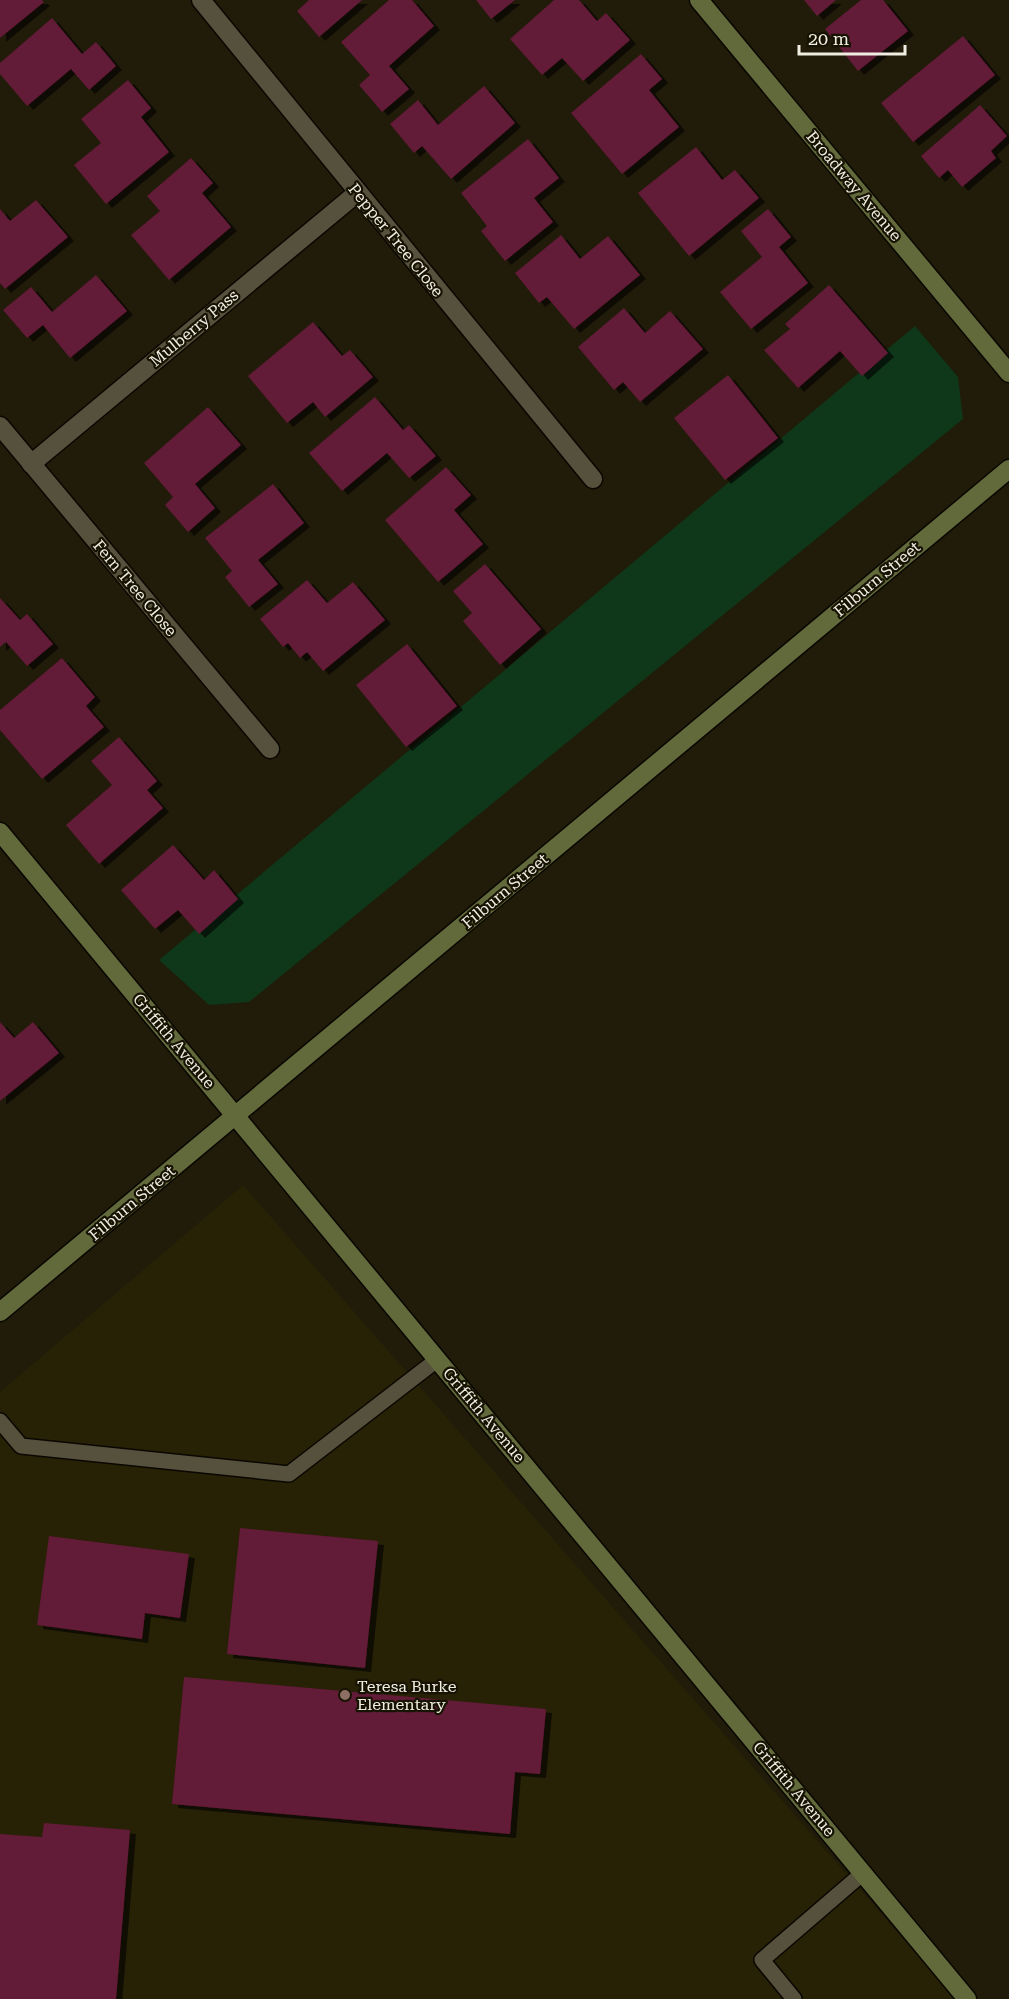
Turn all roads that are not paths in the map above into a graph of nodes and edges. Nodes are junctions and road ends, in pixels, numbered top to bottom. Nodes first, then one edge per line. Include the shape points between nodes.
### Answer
1 (201, 0) edge
2 (699, 0) edge
3 (357, 192) junction
4 (1009, 373) edge
5 (0, 426) edge
6 (31, 464) junction
7 (1009, 469) edge
8 (593, 479) dead end
9 (270, 749) dead end
10 (0, 832) edge
11 (236, 1115) junction
12 (0, 1312) edge
13 (438, 1359) junction
14 (0, 1421) edge
15 (862, 1873) junction
16 (794, 1999) edge
17 (967, 1999) edge

1 - 3 street, Pepper Tree Close
2 - 4 street, Broadway Avenue
3 - 6 street, Mulberry Pass
3 - 8 street, Pepper Tree Close
5 - 6 street, Fern Tree Close
6 - 9 street, Fern Tree Close
7 - 11 street, Filburn Street
10 - 11 street, Griffith Avenue
11 - 12 street, Filburn Street
11 - 13 street, Griffith Avenue
13 - 14 lane via 289,1474 21,1446
13 - 15 street, Griffith Avenue
15 - 16 lane via 762,1960
15 - 17 street, Griffith Avenue

